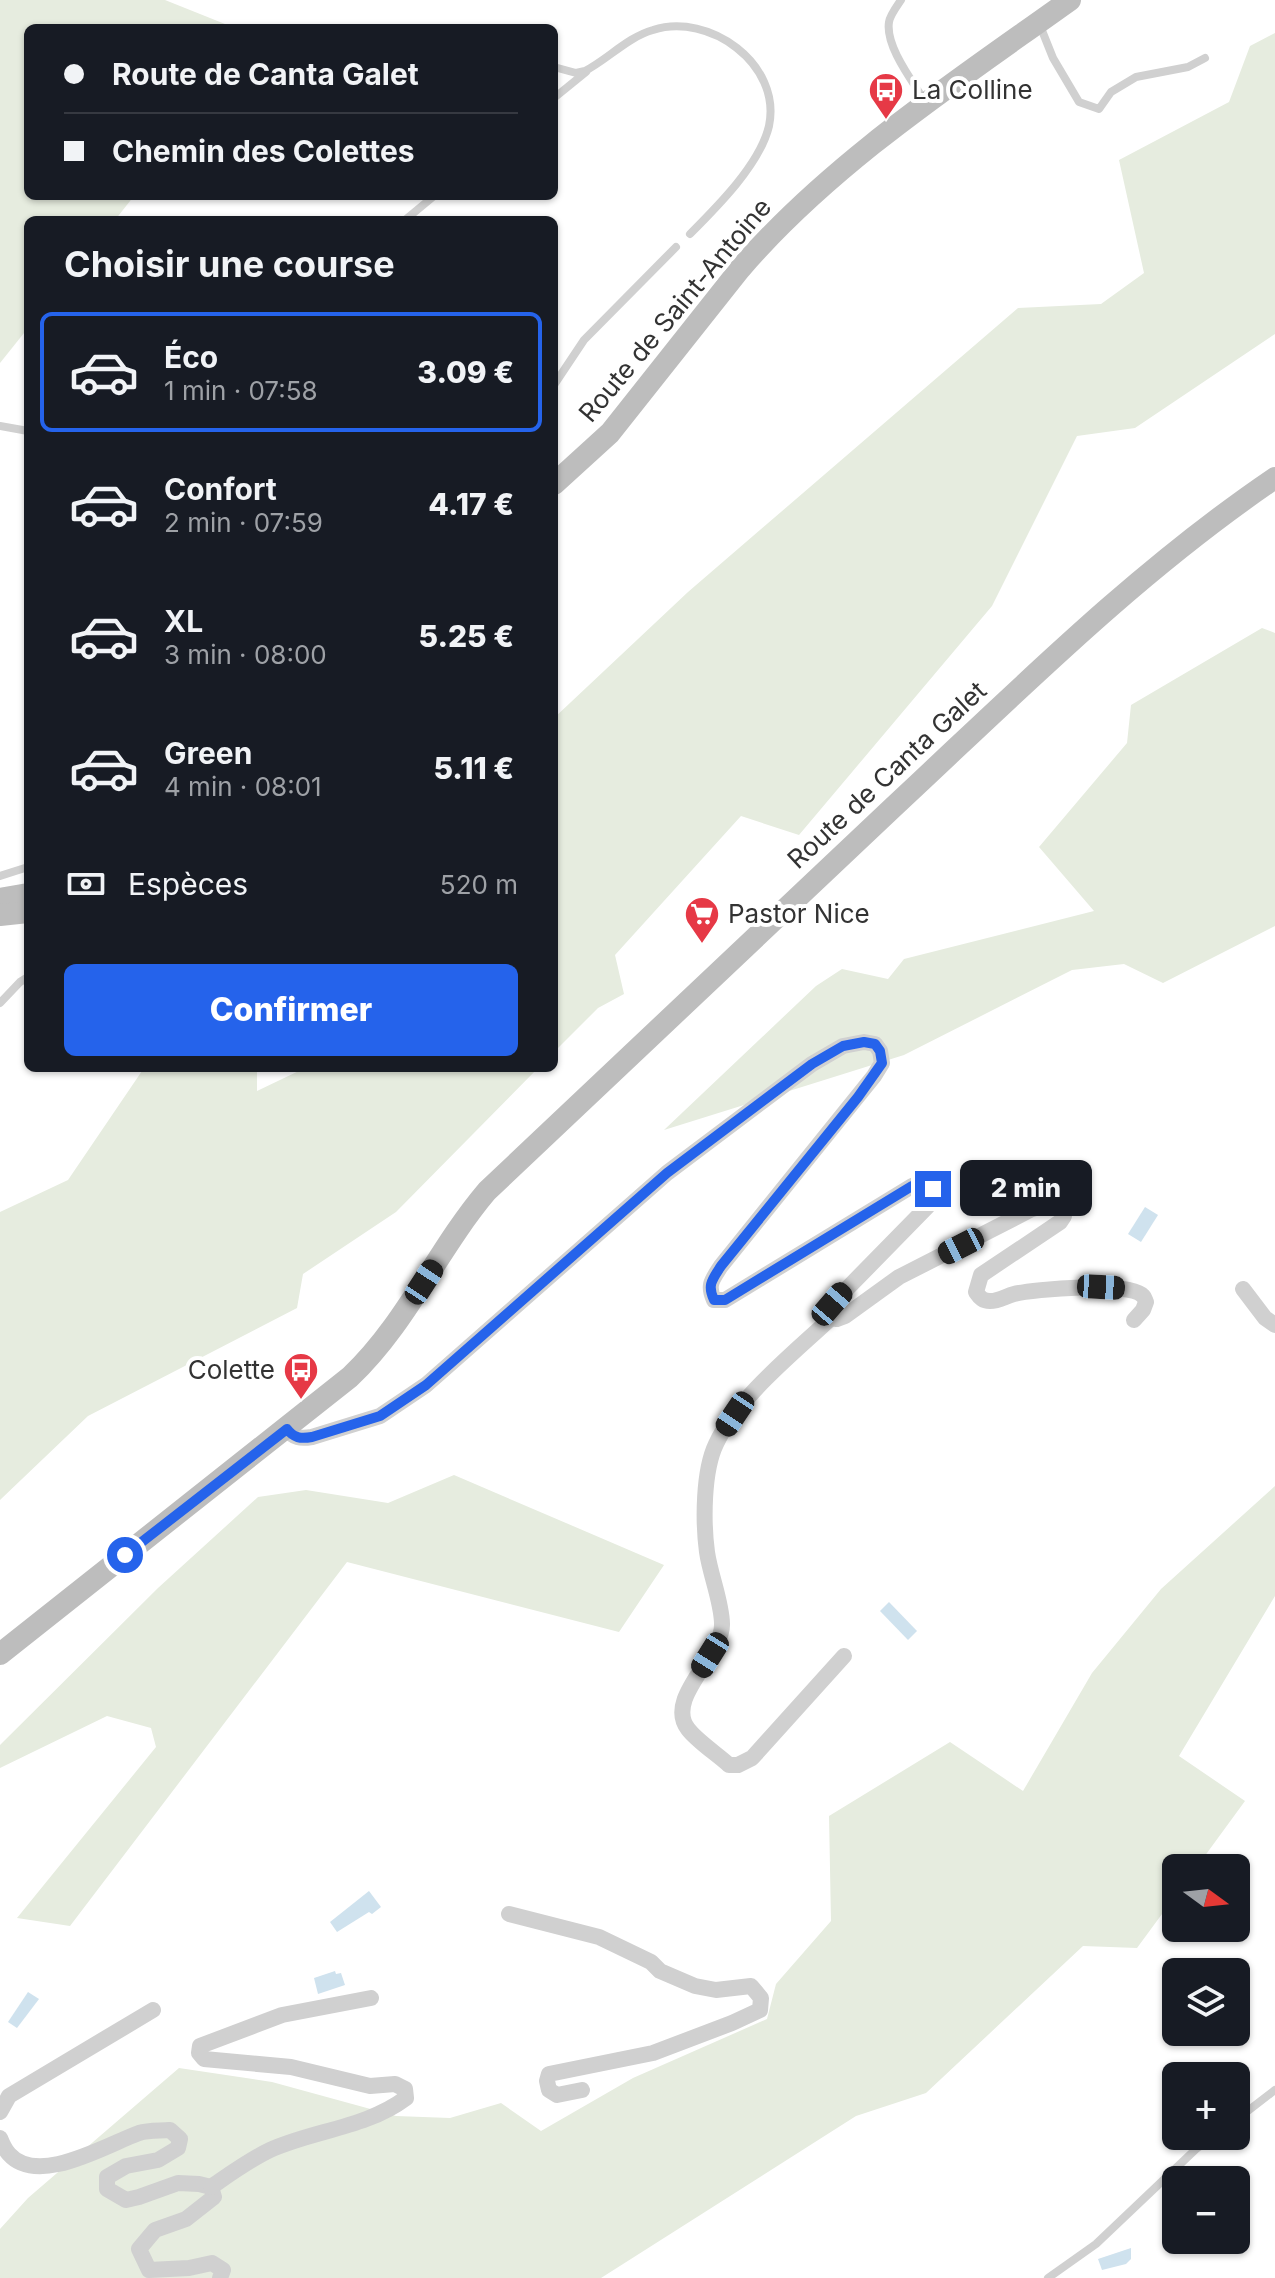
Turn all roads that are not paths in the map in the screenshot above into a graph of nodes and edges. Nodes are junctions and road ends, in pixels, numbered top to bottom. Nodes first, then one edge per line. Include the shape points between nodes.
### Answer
1 (901, 0) edge
2 (1070, 0) edge
3 (1038, 23) junction
4 (1205, 58) dead end
5 (592, 67) junction
6 (558, 68) edge
7 (558, 95) edge
8 (927, 104) junction
9 (429, 200) edge
10 (410, 216) edge
11 (690, 234) dead end
12 (676, 247) dead end
13 (558, 379) edge
14 (0, 426) edge
15 (24, 430) edge
16 (1275, 478) edge
17 (558, 480) edge
18 (24, 868) edge
19 (0, 876) edge
20 (24, 895) edge
21 (0, 899) edge
22 (24, 912) edge
23 (0, 915) edge
24 (24, 980) edge
25 (0, 1003) edge
26 (1243, 1289) dead end
27 (831, 1318) junction
28 (1134, 1320) dead end
29 (1275, 1325) edge
30 (287, 1429) junction
31 (0, 1654) edge
32 (844, 1656) dead end
33 (509, 1914) dead end
34 (371, 1998) dead end
35 (153, 2010) dead end
36 (582, 2090) dead end
37 (1275, 2090) edge
38 (1250, 2109) edge
39 (0, 2112) edge
40 (0, 2138) edge
41 (1195, 2150) edge
42 (211, 2187) junction
43 (220, 2278) edge
44 (1048, 2278) edge

1 - 8 lane via 889,22 890,34 896,55
2 - 3 main road, Route de Saint-Antoine
3 - 4 lane via 1079,102 1099,109 1111,92 1136,77 1188,67
3 - 8 main road, Route de Saint-Antoine
5 - 6 lane via 576,73
5 - 7 lane
5 - 11 lane via 654,29 677,27 715,33 733,43 757,70 769,102 764,140 732,189
8 - 17 main road, Route de Saint-Antoine via 875,142 762,243 610,433
9 - 10 lane
12 - 13 lane via 584,340
14 - 15 lane
16 - 30 main road, Route de Canta Galet via 1154,569 1041,668 487,1191 369,1359
18 - 19 lane
20 - 21 main road
22 - 23 main road
24 - 25 lane
26 - 29 street
27 - 28 street via 845,1316 899,1277 1049,1204 1063,1209 1060,1222 981,1275 976,1292 986,1302 1034,1290 1127,1289 1146,1302
27 - 30 street via 832,1304 848,1285 927,1207 933,1189 926,1180 725,1300 714,1300 709,1290 721,1266 874,1076 882,1063 880,1051 864,1042 843,1046 812,1064 667,1173 426,1385 380,1416 312,1437 293,1436
27 - 32 street via 748,1399 711,1455 707,1552 723,1625 689,1689 682,1717 688,1729 729,1765 738,1765 752,1758
30 - 31 main road, Route de Canta Galet
33 - 36 street via 599,1937 695,1986 751,1986 761,1998 760,2010 653,2053 549,2074 549,2090 557,2095
34 - 42 street via 282,2015 200,2046 204,2059 291,2067 370,2086 395,2084 405,2089 406,2098 369,2118 271,2150
35 - 39 street via 9,2096
37 - 38 lane
40 - 42 street via 10,2156 26,2164 53,2166 142,2132 170,2130 180,2139 178,2148 158,2160 126,2166 107,2177 107,2189 126,2200 178,2183
41 - 44 lane via 1096,2244
42 - 43 street via 214,2197 186,2219 155,2230 139,2249 149,2270 212,2263 223,2270

